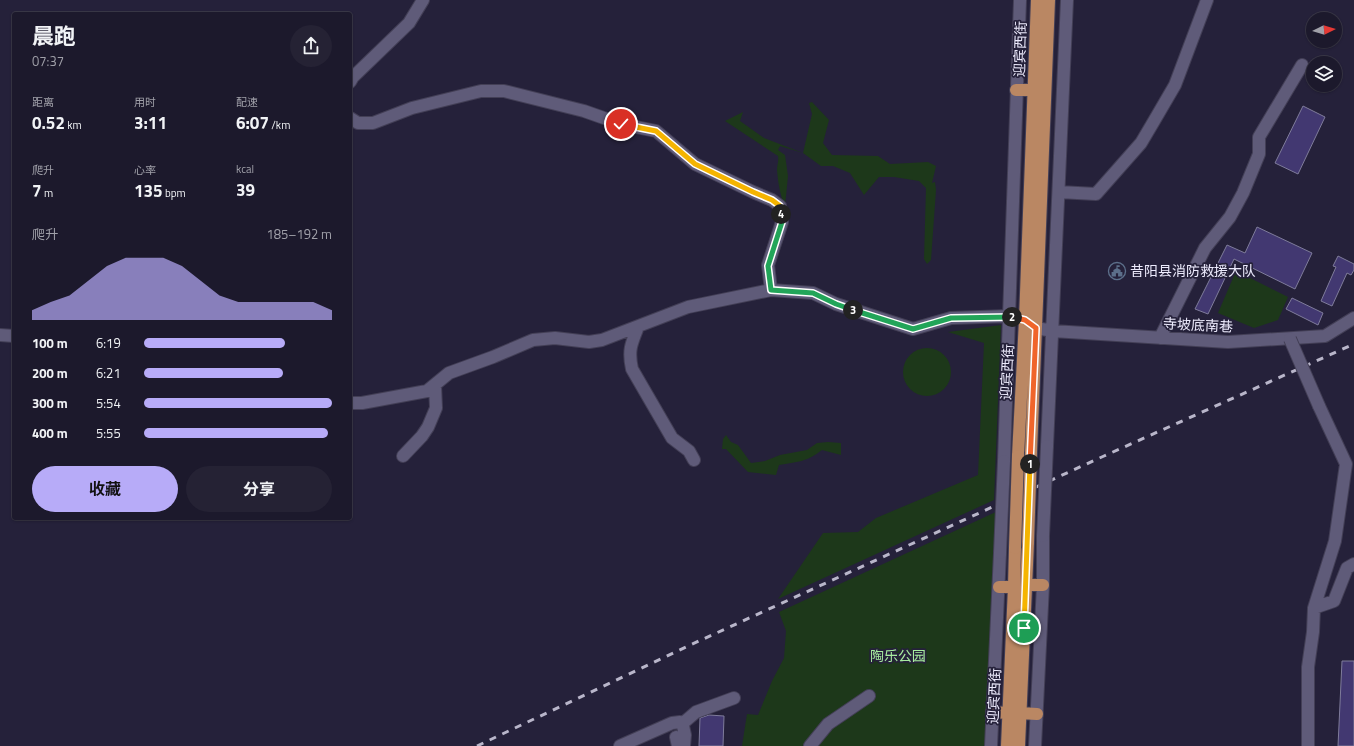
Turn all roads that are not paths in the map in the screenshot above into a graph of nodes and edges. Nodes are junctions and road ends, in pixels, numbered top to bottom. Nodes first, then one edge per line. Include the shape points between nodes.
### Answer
1 (423, 0) edge
2 (1020, 0) edge
3 (1037, 0) edge
4 (1049, 0) edge
5 (1067, 0) edge
6 (1207, 0) edge
7 (1302, 65) dead end
8 (352, 79) edge
9 (1016, 90) junction
10 (1033, 90) junction
11 (352, 119) edge
12 (1059, 192) junction
13 (771, 290) junction
14 (1008, 316) junction
15 (1354, 318) edge
16 (1025, 320) junction
17 (638, 327) junction
18 (1036, 328) junction
19 (1053, 331) junction
20 (0, 334) edge
21 (12, 336) edge
22 (1160, 338) junction
23 (1290, 339) junction
24 (435, 385) junction
25 (352, 403) edge
26 (403, 456) dead end
27 (694, 460) dead end
28 (1354, 564) edge
29 (1043, 585) junction
30 (1020, 586) junction
31 (999, 587) junction
32 (1314, 608) junction
33 (869, 696) dead end
34 (734, 698) dead end
35 (992, 712) junction
36 (1008, 713) junction
37 (1020, 713) junction
38 (1037, 714) junction
39 (682, 724) junction
40 (626, 745) edge
41 (684, 746) edge
42 (810, 746) edge
43 (991, 746) edge
44 (1006, 746) edge
45 (1019, 746) edge
46 (1035, 746) edge
47 (1308, 746) edge

1 - 8 street via 409,23
2 - 9 street
3 - 10 main road, 迎宾西街
4 - 18 main road, 迎宾西街
5 - 12 street
6 - 12 street via 1175,84 1140,143 1096,194
7 - 22 street via 1259,137 1258,154 1243,193 1230,217 1205,248
9 - 10 main road
9 - 14 street
10 - 16 main road, 迎宾西街
11 - 13 street via 373,123 412,108 481,91 504,91 584,111 621,124 656,131 695,164 780,206 782,222 768,266
12 - 19 street
13 - 14 street via 813,293 836,304 913,329 951,318
13 - 17 street via 688,307
14 - 16 street
14 - 31 street, bridge
15 - 23 street, 寺坡底南巷 via 1325,336
16 - 18 main road
16 - 30 main road, 迎宾西街, bridge via 1015,548
17 - 24 street via 589,342 555,338 533,340 449,372
17 - 27 street via 629,357 632,369 672,438 689,451
18 - 19 street, 寺坡底南巷
18 - 30 main road, 迎宾西街, bridge via 1028,542
19 - 22 street, 寺坡底南巷
19 - 29 street, bridge
20 - 21 street
22 - 23 street, 寺坡底南巷 via 1228,342
23 - 32 street, bridge via 1346,464 1335,541
24 - 25 street via 427,391
24 - 26 street via 436,408 428,427
28 - 32 street via 1347,568 1334,601
29 - 30 main road
29 - 38 street
30 - 31 main road
30 - 36 main road, 迎宾西街
30 - 37 main road, 迎宾西街
31 - 35 street
32 - 47 street via 1308,667
33 - 42 street via 828,724
34 - 39 street via 696,712
35 - 36 main road
35 - 43 street
36 - 44 main road, 迎宾西街
37 - 38 main road
37 - 45 main road, 迎宾西街
38 - 46 street
39 - 40 street via 672,723
39 - 41 street

